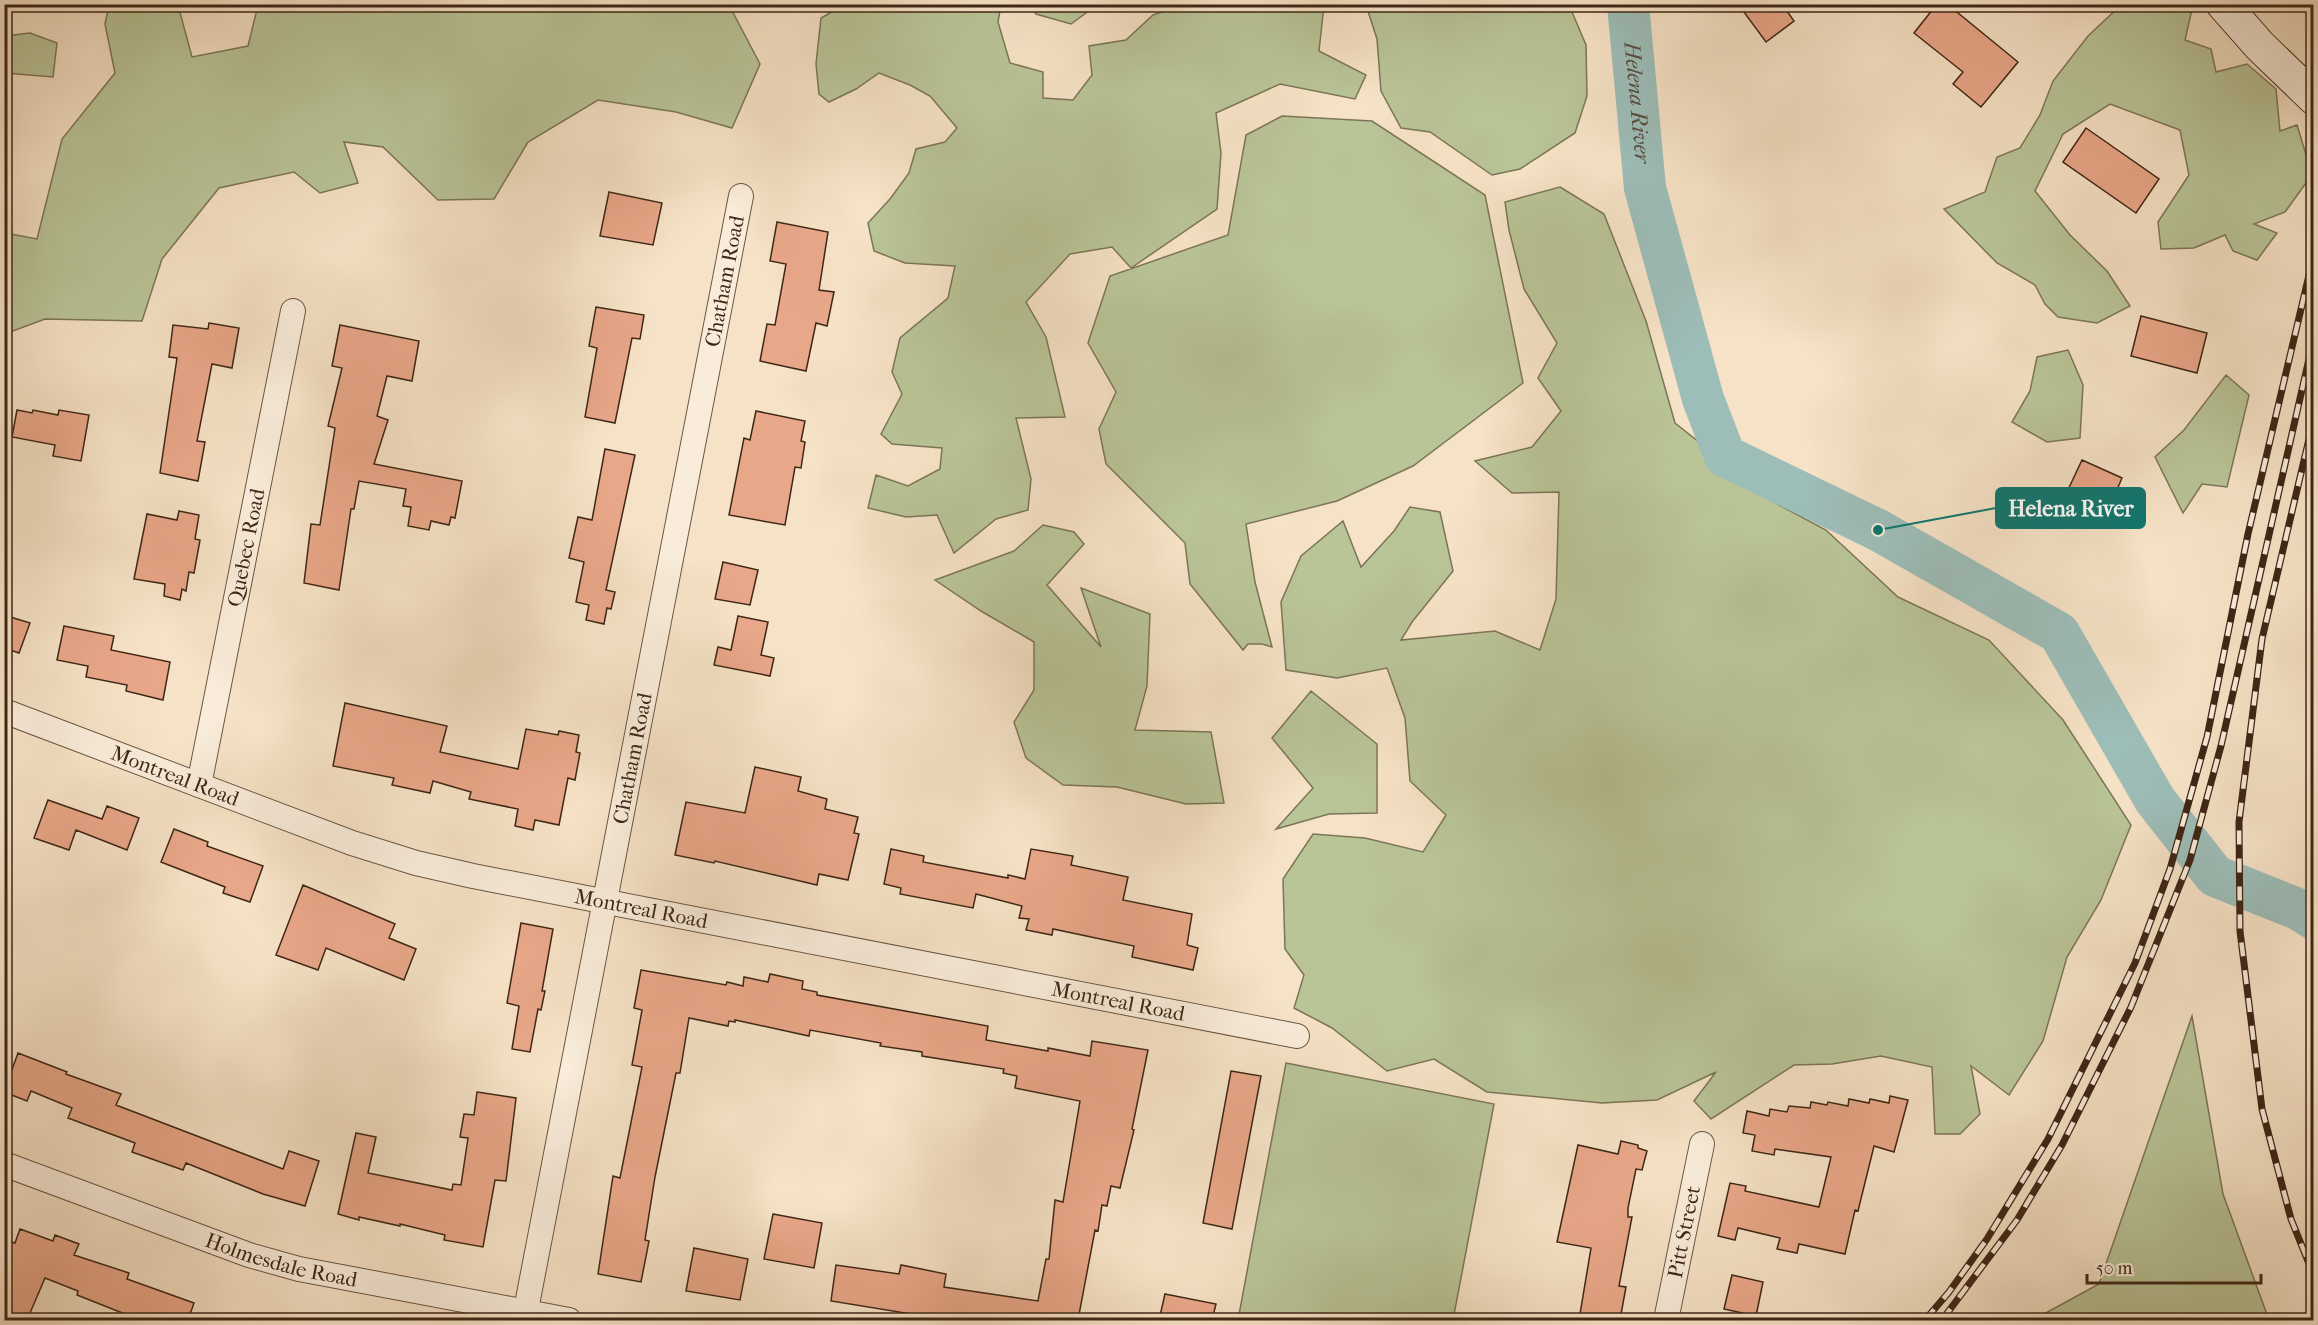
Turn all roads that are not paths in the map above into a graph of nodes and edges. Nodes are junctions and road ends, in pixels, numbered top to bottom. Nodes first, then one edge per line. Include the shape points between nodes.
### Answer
1 (2223, 4) edge
2 (2313, 98) edge
3 (741, 196) dead end
4 (293, 311) dead end
5 (4, 711) edge
6 (199, 785) junction
7 (606, 901) junction
8 (1298, 1036) dead end
9 (1702, 1144) dead end
10 (4, 1164) edge
11 (525, 1316) edge
12 (569, 1320) edge
13 (1666, 1320) edge

1 - 2 main road
3 - 7 street, Chatham Road
4 - 6 street, Quebec Road
5 - 6 street, Montreal Road
6 - 7 street, Montreal Road via 416,863
7 - 8 street, Montreal Road
7 - 11 street, Chatham Road
9 - 13 street, Pitt Street
10 - 11 street, Holmesdale Road via 249,1255
11 - 12 street, Holmesdale Road

